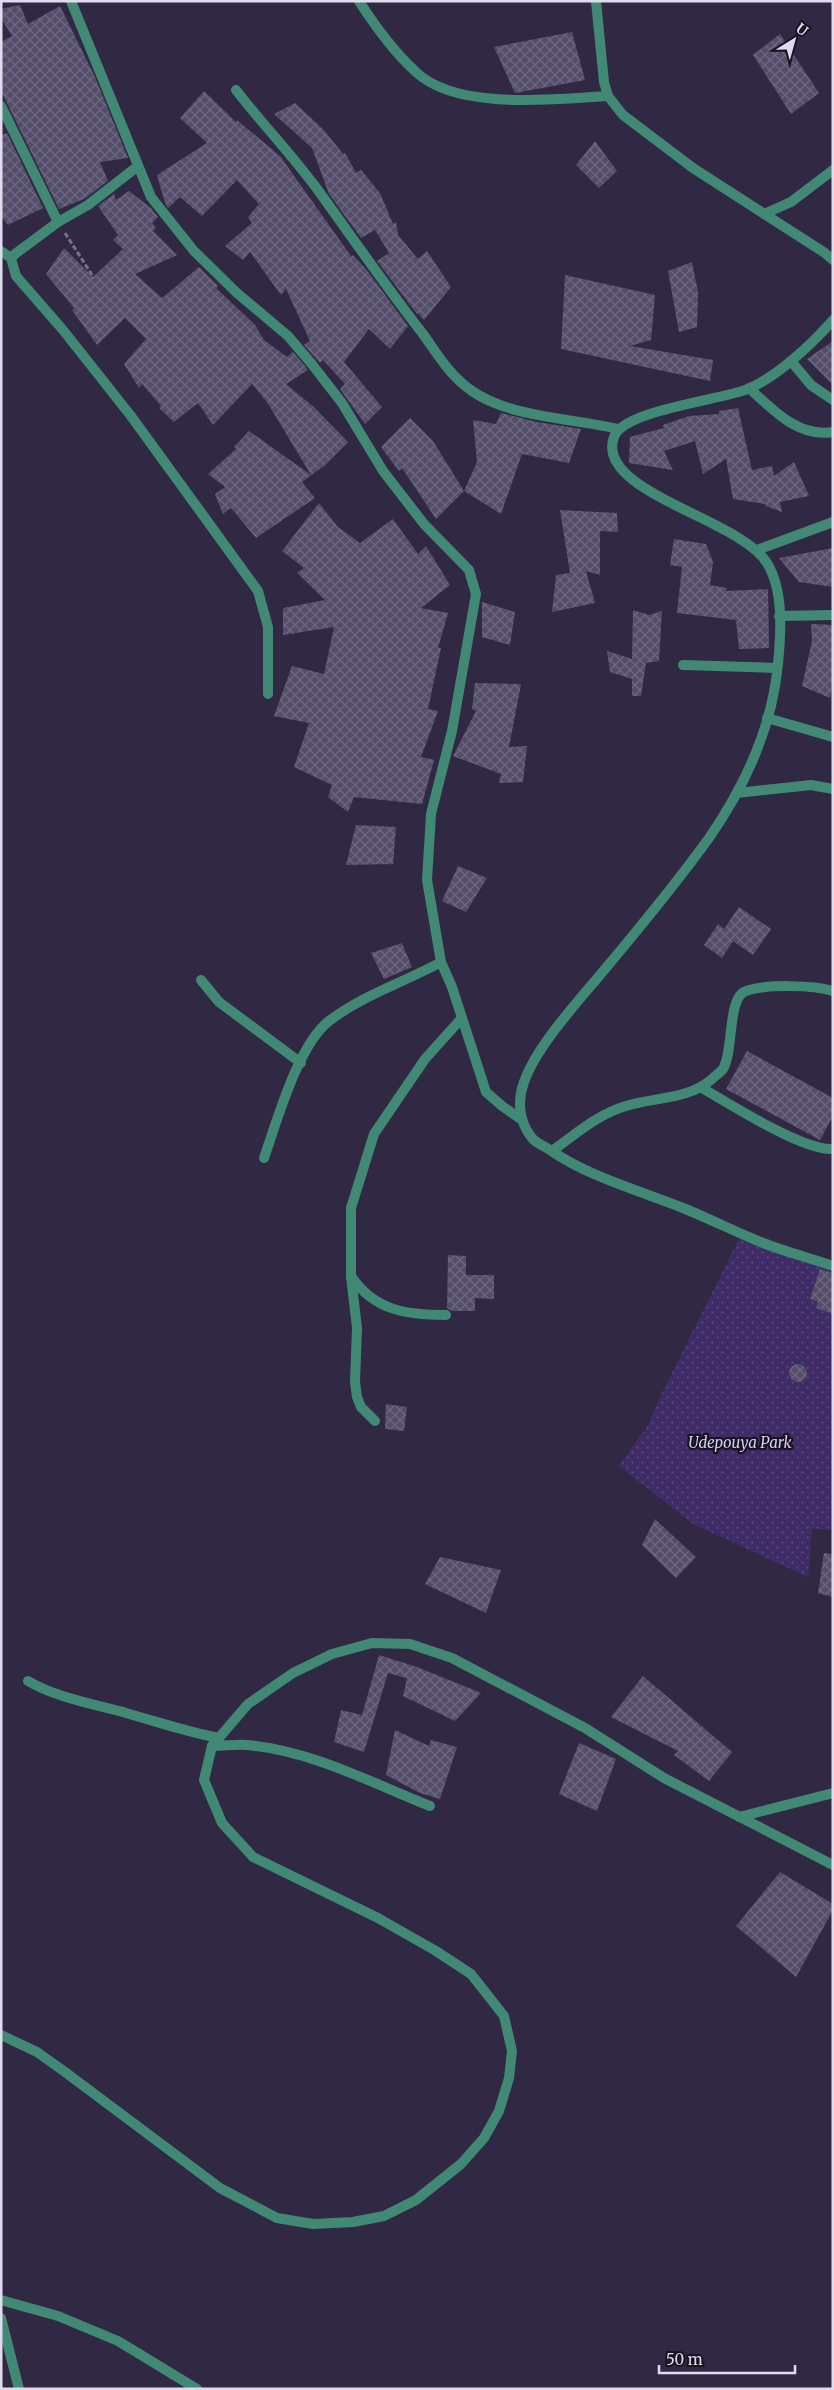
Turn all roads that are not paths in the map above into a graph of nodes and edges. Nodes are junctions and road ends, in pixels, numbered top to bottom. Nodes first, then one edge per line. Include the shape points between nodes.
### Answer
1 (72, 1) edge
2 (358, 1) edge
3 (596, 1) edge
4 (236, 90) dead end
5 (608, 96) junction
6 (1, 106) edge
7 (138, 166) junction
8 (833, 170) edge
9 (764, 214) junction
10 (58, 222) junction
11 (1, 251) edge
12 (11, 258) junction
13 (833, 260) edge
14 (833, 320) edge
15 (791, 361) junction
16 (749, 388) junction
17 (833, 400) edge
18 (618, 429) junction
19 (833, 432) edge
20 (833, 522) edge
21 (757, 550) junction
22 (833, 615) edge
23 (779, 616) junction
24 (683, 665) dead end
25 (778, 668) junction
26 (268, 694) dead end
27 (767, 718) junction
28 (833, 737) edge
29 (833, 789) edge
30 (737, 793) junction
31 (441, 962) junction
32 (201, 980) dead end
33 (833, 991) edge
34 (462, 1019) junction
35 (301, 1063) junction
36 (702, 1088) junction
37 (522, 1120) junction
38 (833, 1149) edge
39 (552, 1151) junction
40 (264, 1158) dead end
41 (833, 1266) edge
42 (351, 1276) junction
43 (446, 1315) dead end
44 (374, 1421) dead end
45 (28, 1681) dead end
46 (216, 1742) junction
47 (833, 1793) edge
48 (430, 1806) dead end
49 (739, 1817) junction
50 (833, 1865) edge
51 (1, 2035) edge
52 (1, 2300) edge
53 (1, 2318) edge
54 (19, 2389) edge
55 (197, 2389) edge

1 - 7 street
2 - 5 street via 417,73 443,89 496,100
3 - 5 street via 601,63
4 - 18 street via 319,191 447,370 473,392 504,406
5 - 9 street via 623,115 663,147
6 - 10 street
7 - 10 street via 88,206
7 - 31 street via 151,197 168,221 194,251 288,336 342,403 383,471 412,509 468,570 476,594 452,731 431,814 428,854 427,880
8 - 9 street via 791,202
9 - 13 street
10 - 12 street
11 - 12 street
12 - 26 street via 16,276 131,416 258,591 268,627
14 - 15 street
15 - 16 street
15 - 17 street via 811,384
16 - 18 street via 652,414
16 - 19 street via 781,418 808,431
18 - 21 street via 611,455 618,468 635,484 712,522
20 - 21 street
21 - 23 street via 768,564 777,589
22 - 23 street
23 - 25 street
24 - 25 street
25 - 27 street
27 - 28 street
27 - 30 street via 751,767
29 - 30 street via 811,785
30 - 37 street via 708,838 564,1017 538,1056 524,1080 519,1102
31 - 34 street
31 - 35 street via 367,998 327,1022
32 - 35 street via 219,1002
33 - 36 street via 816,986 787,986 746,991 739,996 723,1069
34 - 37 street via 486,1092
34 - 42 street via 425,1059 374,1134 351,1208
35 - 40 street
36 - 38 street via 804,1142 823,1150
36 - 39 street via 604,1114
37 - 39 street via 532,1139
39 - 41 street via 564,1161 766,1245
42 - 43 street via 357,1285 382,1304 405,1313
42 - 44 street via 357,1328 357,1397
45 - 46 street via 38,1687
46 - 48 street via 280,1750 326,1764
46 - 49 street via 248,1704 293,1673 332,1654 372,1643 410,1644 452,1658 495,1679 585,1728 664,1778
46 - 51 street via 204,1780 222,1823 253,1857 378,1918 436,1951 471,1974 504,2016 512,2051 509,2078 499,2111 484,2138 461,2164 416,2200 384,2216 313,2224 277,2218 220,2188 37,2052
47 - 49 street
49 - 50 street
52 - 55 street via 58,2316 118,2341
53 - 54 street

